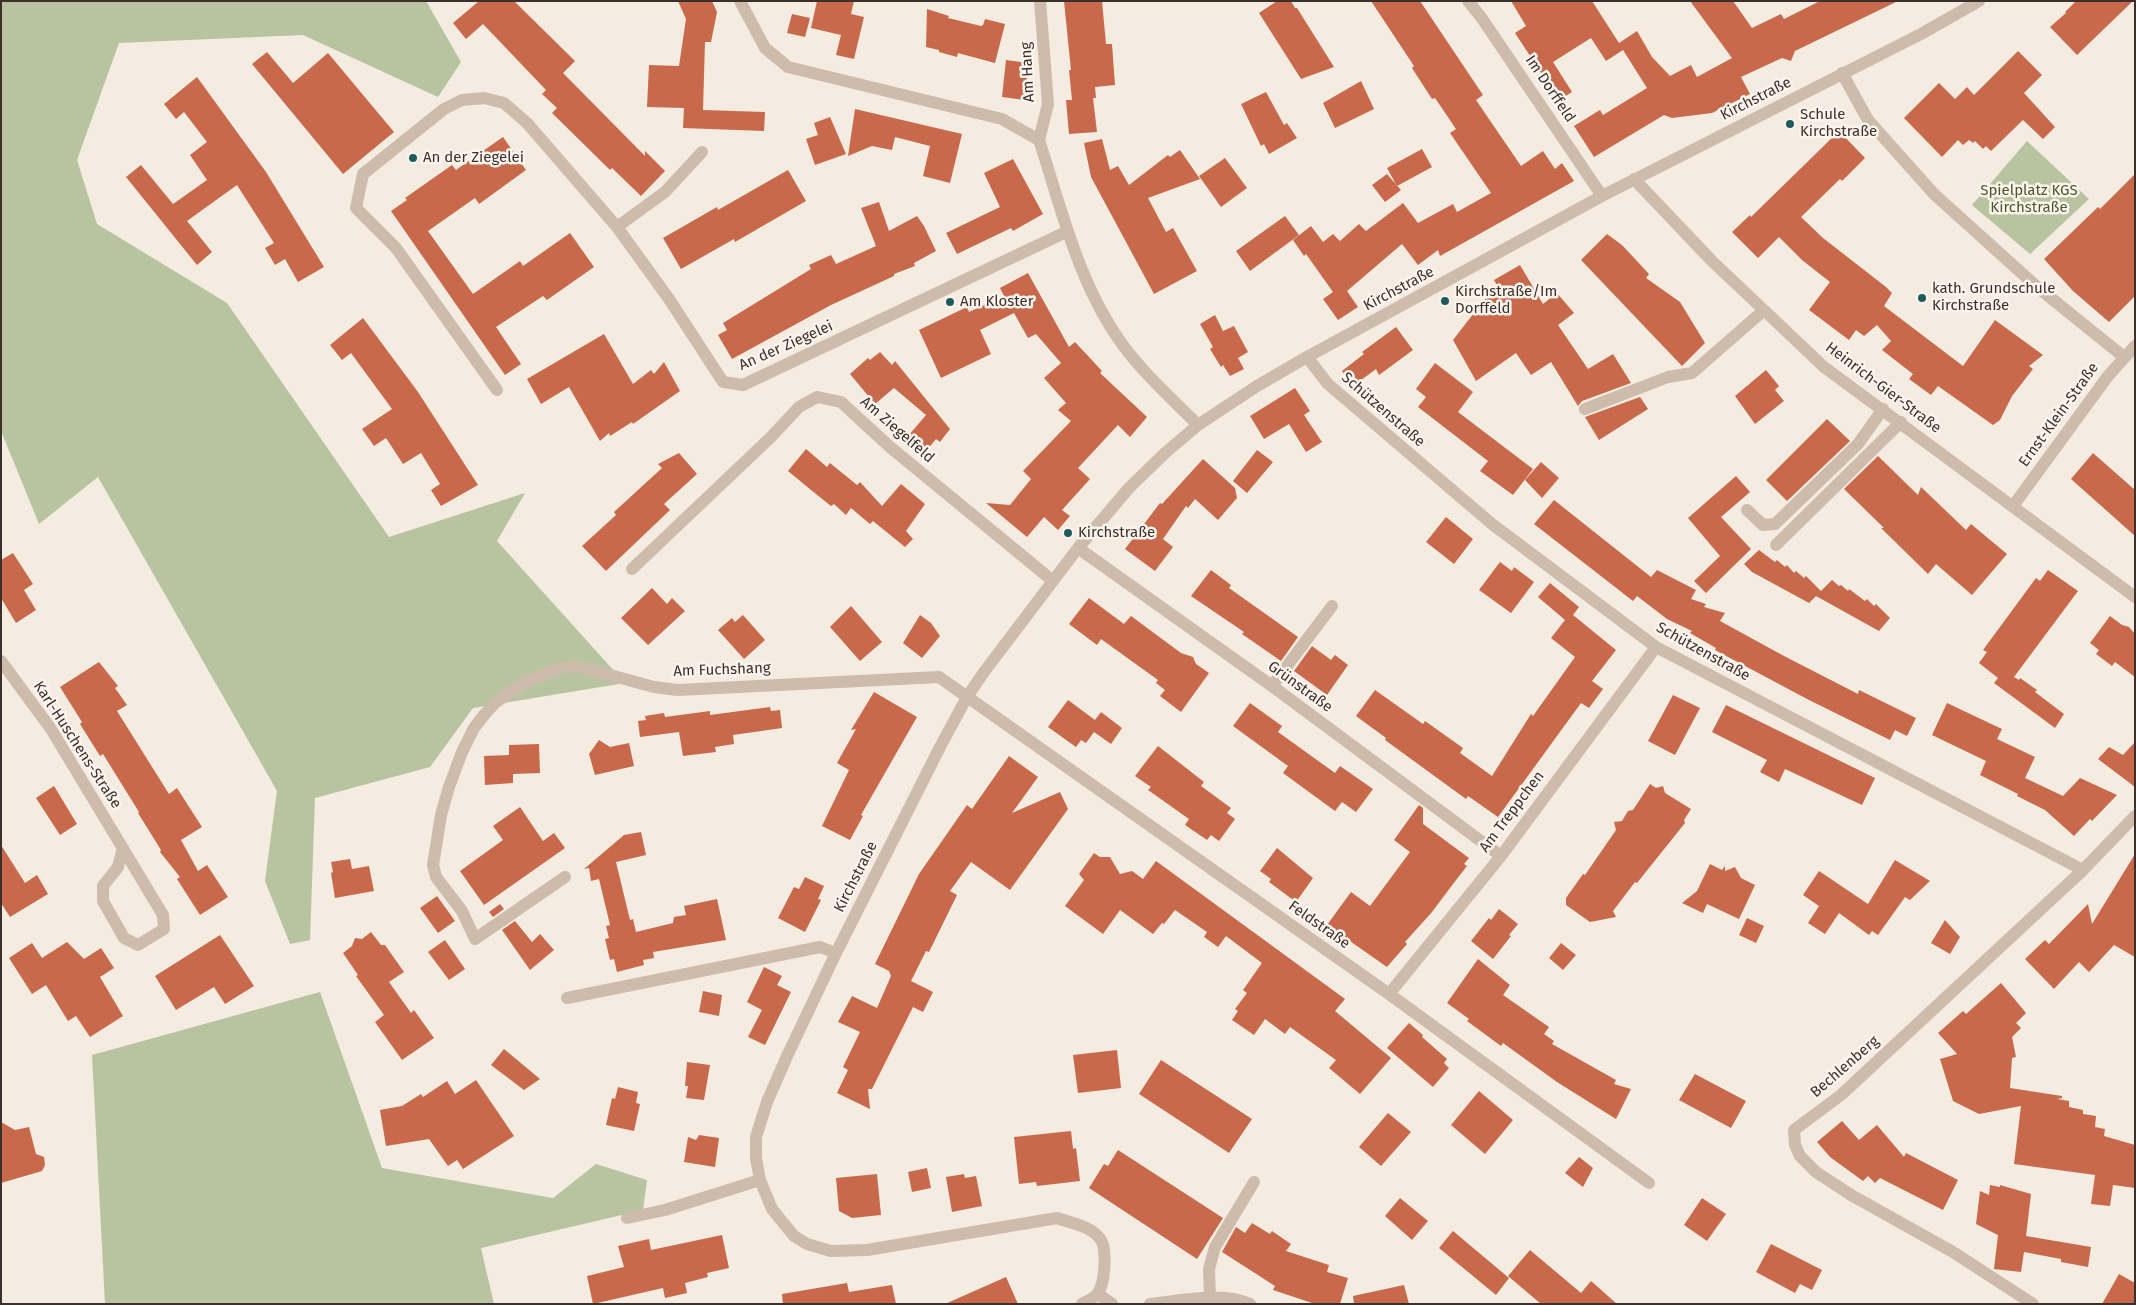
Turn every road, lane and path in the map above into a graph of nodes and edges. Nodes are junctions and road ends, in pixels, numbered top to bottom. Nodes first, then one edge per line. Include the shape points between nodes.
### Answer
1 (740, 1) edge
2 (1040, 1) edge
3 (1468, 1) edge
4 (1979, 1) edge
5 (1842, 73) junction
6 (1039, 140) junction
7 (702, 152) dead end
8 (1634, 179) junction
9 (1602, 196) junction
10 (617, 227) junction
11 (1066, 232) junction
12 (1763, 311) junction
13 (2135, 346) edge
14 (1307, 357) junction
15 (2124, 358) junction
16 (498, 390) dead end
17 (1585, 409) dead end
18 (1883, 409) junction
19 (1901, 422) junction
20 (1198, 425) junction
21 (2013, 506) junction
22 (1746, 510) dead end
23 (1776, 545) dead end
24 (1078, 548) junction
25 (632, 569) dead end
26 (1053, 581) junction
27 (2135, 597) edge
28 (1332, 606) dead end
29 (1656, 647) junction
30 (1, 661) edge
31 (1272, 686) junction
32 (967, 697) junction
33 (2135, 816) edge
34 (123, 848) junction
35 (1501, 856) junction
36 (2084, 870) junction
37 (565, 877) dead end
38 (836, 954) junction
39 (1389, 994) junction
40 (567, 998) dead end
41 (760, 1180) junction
42 (1254, 1182) dead end
43 (1649, 1183) dead end
44 (627, 1218) dead end
45 (1098, 1294) junction
46 (1210, 1298) junction
47 (1082, 1304) edge
48 (1112, 1304) edge
49 (1150, 1304) edge
50 (1250, 1304) edge
51 (2034, 1304) edge

1 - 6 street via 765,48 788,67 1002,119
2 - 6 street, Am Hang via 1048,104
3 - 9 street, Im Dorffeld
4 - 5 street, Kirchstraße
5 - 8 street, Kirchstraße
5 - 15 street via 1868,120 1934,194 2036,286
6 - 11 street
7 - 10 street via 665,192
8 - 9 street, Kirchstraße
8 - 12 street, Heinrich-Gier-Straße
9 - 14 street, Kirchstraße
10 - 11 street, An der Ziegelei via 669,299 722,382 743,385
10 - 16 street, An der Ziegelei via 527,123 504,104 484,98 462,100 444,109 363,174 356,208 396,248
11 - 20 street via 1101,310 1122,344
12 - 17 street via 1692,373 1668,377
12 - 18 street, Heinrich-Gier-Straße via 1824,367
13 - 15 street, Ernst-Klein-Straße
14 - 20 street, Kirchstraße
14 - 29 street, Schützenstraße via 1328,384 1492,524
15 - 21 street, Ernst-Klein-Straße
18 - 19 street, Heinrich-Gier-Straße
18 - 22 street via 1858,444 1775,524 1763,525
19 - 21 street, Heinrich-Gier-Straße
19 - 23 street
20 - 24 street, Kirchstraße via 1129,488
21 - 27 street, Heinrich-Gier-Straße
24 - 26 street, Kirchstraße
24 - 31 street, Grünstraße
25 - 26 street, Am Ziegelfeld via 799,408 817,397 840,402
26 - 32 street, Kirchstraße
28 - 31 street
29 - 35 street, Am Treppchen
29 - 36 street, Schützenstraße
30 - 34 street, Karl-Huschens-Straße via 51,729
31 - 35 street, Grünstraße
32 - 37 street, Am Fuchshang via 939,677 678,690 654,687 577,666 557,668 542,674 496,702 474,728 449,787 433,865 436,877 462,911 475,939
32 - 38 street, Kirchstraße
32 - 39 street, Feldstraße
33 - 36 street, Bechlenberg
34 - 34 street, Karl-Huschens-Straße via 118,867 102,886 103,901 124,938 138,945 164,929 163,915
35 - 39 street, Am Treppchen
36 - 51 street, Bechlenberg via 1841,1095 1794,1130 1800,1156 1816,1172 1953,1252
38 - 40 street via 820,947
38 - 41 street, Kirchstraße via 767,1102 756,1137
39 - 43 street, Feldstraße
41 - 44 street via 665,1210
41 - 45 street, Kirchstraße via 772,1209 794,1236 807,1244 831,1251 867,1250 1057,1218 1086,1227 1101,1240 1105,1258
42 - 46 street via 1215,1247 1209,1269
45 - 47 street
45 - 48 street
46 - 49 street
46 - 50 street via 1228,1298

